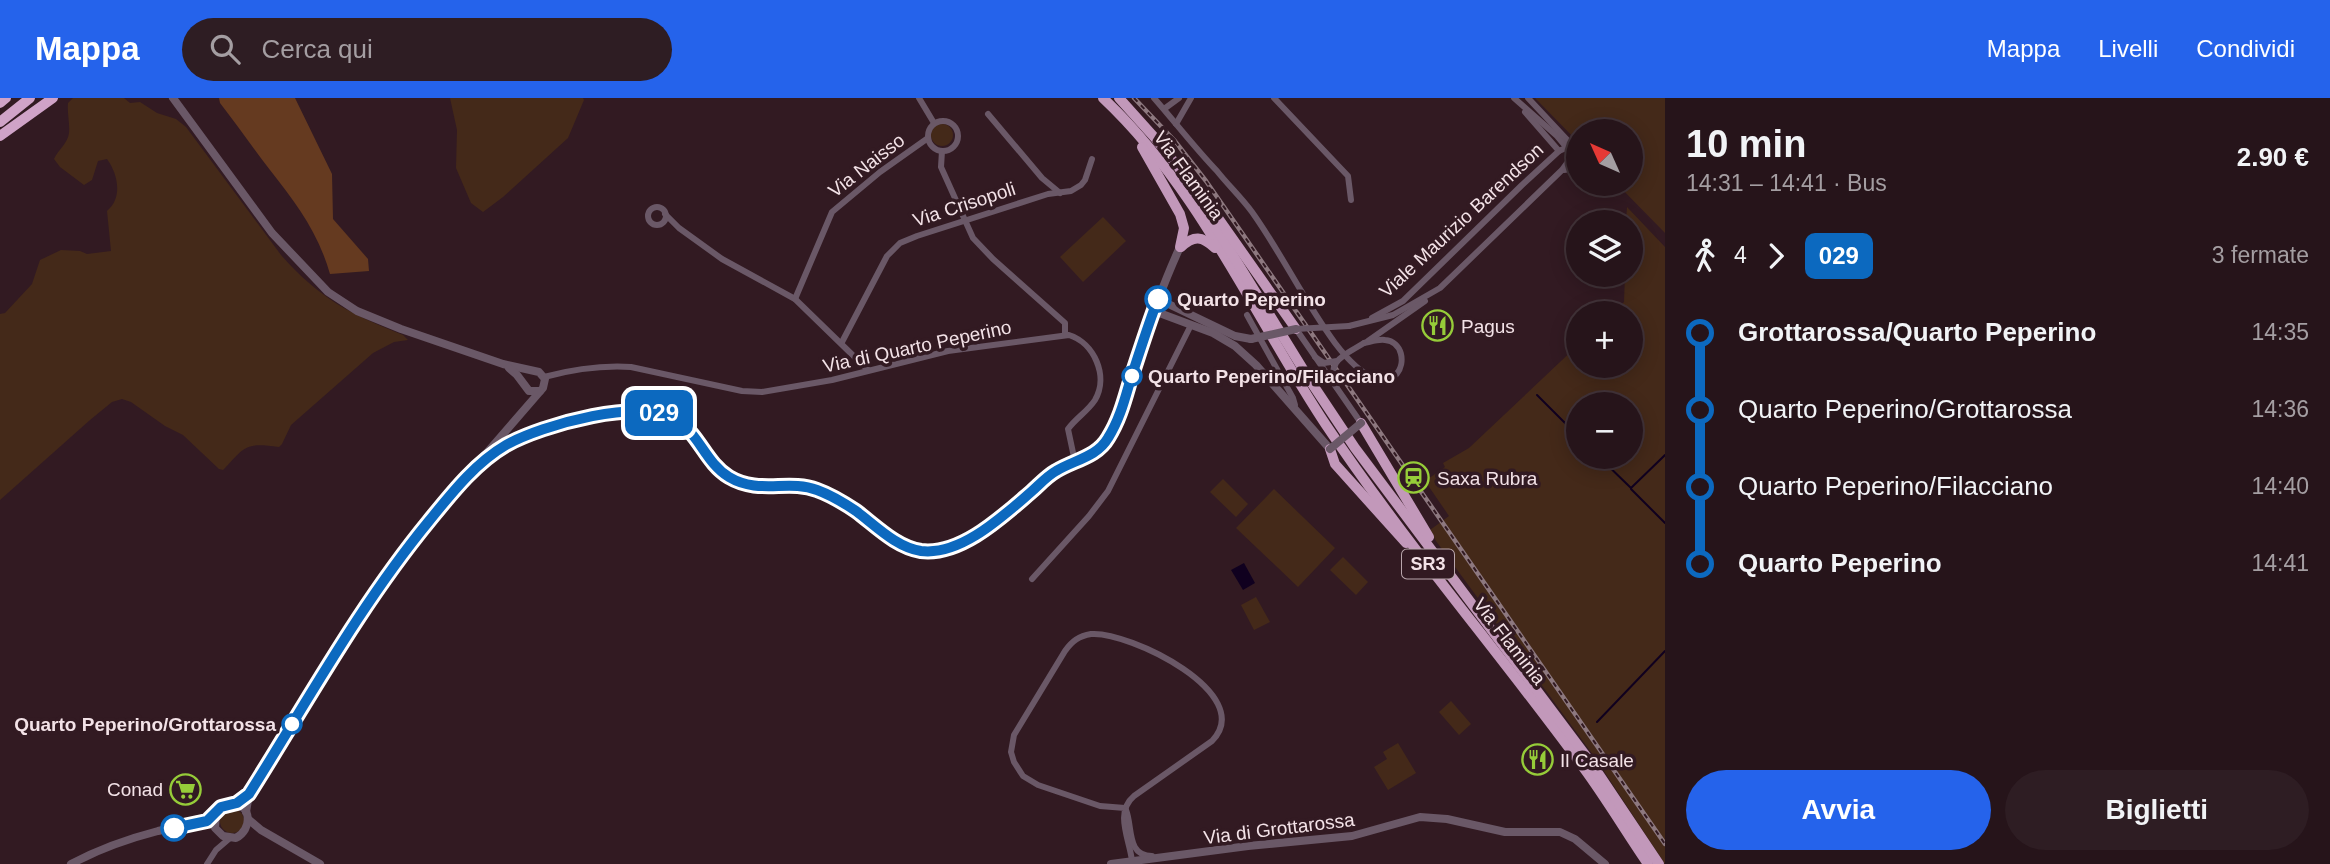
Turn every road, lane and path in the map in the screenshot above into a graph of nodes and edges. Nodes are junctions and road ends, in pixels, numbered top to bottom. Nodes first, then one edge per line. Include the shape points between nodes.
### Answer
1 (6, 98) edge
2 (30, 98) edge
3 (54, 98) edge
4 (173, 98) edge
5 (919, 98) edge
6 (1103, 98) edge
7 (1118, 98) edge
8 (1154, 98) edge
9 (1179, 98) edge
10 (1191, 98) edge
11 (1274, 98) edge
12 (1513, 98) edge
13 (1528, 98) edge
14 (0, 103) edge
15 (1164, 109) junction
16 (1118, 112) junction
17 (988, 114) dead end
18 (0, 122) edge
19 (934, 123) junction
20 (1176, 124) junction
21 (0, 136) edge
22 (928, 138) junction
23 (0, 142) edge
24 (1566, 144) edge
25 (1566, 146) edge
26 (942, 151) junction
27 (1559, 151) junction
28 (1566, 152) edge
29 (1092, 159) dead end
30 (1566, 164) edge
31 (1562, 170) junction
32 (1566, 170) edge
33 (1522, 185) junction
34 (1191, 186) junction
35 (1060, 193) junction
36 (1534, 197) junction
37 (1351, 200) dead end
38 (665, 217) dead end
39 (964, 220) junction
40 (1180, 247) junction
41 (1222, 254) junction
42 (1443, 262) junction
43 (1456, 272) junction
44 (1440, 288) junction
45 (795, 299) junction
46 (1158, 299) junction
47 (1154, 310) junction
48 (1247, 314) dead end
49 (1357, 324) junction
50 (1191, 325) junction
51 (1296, 329) junction
52 (1065, 335) junction
53 (842, 342) junction
54 (1364, 343) junction
55 (1315, 357) junction
56 (1337, 361) junction
57 (503, 364) junction
58 (868, 370) junction
59 (532, 371) junction
60 (544, 377) junction
61 (525, 387) junction
62 (1337, 388) junction
63 (541, 390) junction
64 (1294, 408) junction
65 (524, 409) junction
66 (1362, 423) junction
67 (509, 427) junction
68 (531, 434) junction
69 (501, 436) junction
70 (517, 441) junction
71 (1330, 449) junction
72 (1075, 462) junction
73 (469, 475) junction
74 (1432, 568) junction
75 (1446, 568) junction
76 (1032, 579) dead end
77 (249, 794) junction
78 (233, 804) junction
79 (1125, 808) junction
80 (216, 814) junction
81 (247, 816) junction
82 (198, 825) junction
83 (261, 830) junction
84 (217, 831) junction
85 (245, 831) junction
86 (230, 838) junction
87 (1132, 843) junction
88 (216, 850) junction
89 (1180, 855) junction
90 (1131, 857) junction
91 (71, 864) edge
92 (207, 864) edge
93 (320, 864) edge
94 (1111, 864) edge
95 (1605, 864) edge
96 (1648, 864) edge
97 (1658, 864) edge

1 - 14 highway
2 - 18 highway
3 - 21 highway
3 - 23 highway
4 - 57 street via 272,233 328,292 357,311
5 - 19 street
6 - 16 highway, Via Flaminia / SR3
7 - 34 highway, Via Flaminia / SR3
8 - 15 street
9 - 15 street
10 - 20 street
11 - 37 street via 1349,176
12 - 25 street
12 - 27 street, Viale Maurizio Barendson
13 - 24 street
15 - 20 street
16 - 40 highway via 1178,210 1184,228
16 - 41 highway, Via Flaminia / SR3 via 1161,162
17 - 35 street
19 - 22 street
19 - 26 street via 947,121 957,129 957,142
20 - 54 street via 1246,205 1353,365 1378,380 1396,375 1402,358 1394,343
22 - 26 street
22 - 45 street, Via Naisso via 832,212
26 - 39 street via 942,167
27 - 28 street
27 - 33 street, Viale Maurizio Barendson
29 - 35 street, Via Crisopoli via 1081,185
30 - 31 street, Viale Maurizio Barendson
31 - 32 street
31 - 36 street, Viale Maurizio Barendson
33 - 36 street via 1530,187
33 - 42 street, Viale Maurizio Barendson
34 - 51 highway
34 - 75 highway, Via Flaminia / SR3 via 1327,407
35 - 39 street, Via Crisopoli
36 - 43 street, Viale Maurizio Barendson
38 - 45 street via 722,259
39 - 52 street via 993,259 1065,323
39 - 53 street, Via Crisopoli via 909,239 893,250
40 - 41 highway via 1199,237
40 - 46 street
41 - 74 highway, Via Flaminia / SR3 via 1326,425
42 - 43 street via 1447,271
42 - 49 street, Viale Maurizio Barendson via 1400,303
43 - 44 street, Viale Maurizio Barendson
44 - 49 street, Viale Maurizio Barendson via 1393,315
44 - 54 street
45 - 53 street
46 - 47 street
46 - 51 street, Viale Maurizio Barendson, bridge via 1251,339
47 - 50 street
47 - 72 street via 1123,407 1108,438 1098,451
48 - 64 street via 1293,398
49 - 51 street, Viale Maurizio Barendson, bridge
50 - 64 street via 1236,346
50 - 76 street via 1108,491
51 - 55 street
52 - 58 street, Via di Quarto Peperino via 948,351
52 - 72 street via 1087,346 1100,373 1094,401 1068,429
53 - 58 street
54 - 56 street, bridge
55 - 56 street, bridge via 1324,363
55 - 62 street, bridge
56 - 62 street, bridge via 1331,374
57 - 59 street
57 - 61 street
58 - 60 street, Via di Quarto Peperino via 762,393 622,366
59 - 60 street
59 - 61 street via 525,376
60 - 63 street
61 - 63 street
61 - 65 street
62 - 66 street
63 - 65 street
64 - 71 street
65 - 67 street
66 - 71 street, bridge
66 - 75 highway
67 - 68 street
67 - 69 street
68 - 70 street
68 - 72 street via 615,413 665,414 690,431 708,459 730,477 754,486 817,490 855,510 895,541 925,551 947,549 968,540 1054,472
69 - 70 street
69 - 73 street
70 - 73 street
71 - 74 highway via 1340,470
73 - 77 street via 385,578
74 - 96 highway, Via Flaminia / SR3 via 1584,767
75 - 97 highway, Via Flaminia / SR3 via 1592,764
77 - 78 street
77 - 81 street
78 - 80 street
78 - 81 street
79 - 79 street via 1100,806 1029,781 1018,770 1011,752 1014,735 1065,651 1084,636 1127,642 1172,662 1213,694 1222,712 1220,730 1212,741 1131,798
79 - 87 street
79 - 90 street
80 - 82 street
80 - 84 street
81 - 83 street
81 - 85 street
82 - 84 street
82 - 91 street via 121,841
83 - 85 street
83 - 93 street
84 - 86 street
84 - 88 street
85 - 86 street
86 - 88 street
87 - 89 street via 1144,855
87 - 90 street
88 - 92 street
89 - 90 street, Via di Grottarossa
89 - 95 street, Via di Grottarossa via 1352,836 1429,817 1505,832 1560,832
90 - 94 street, Via di Grottarossa

